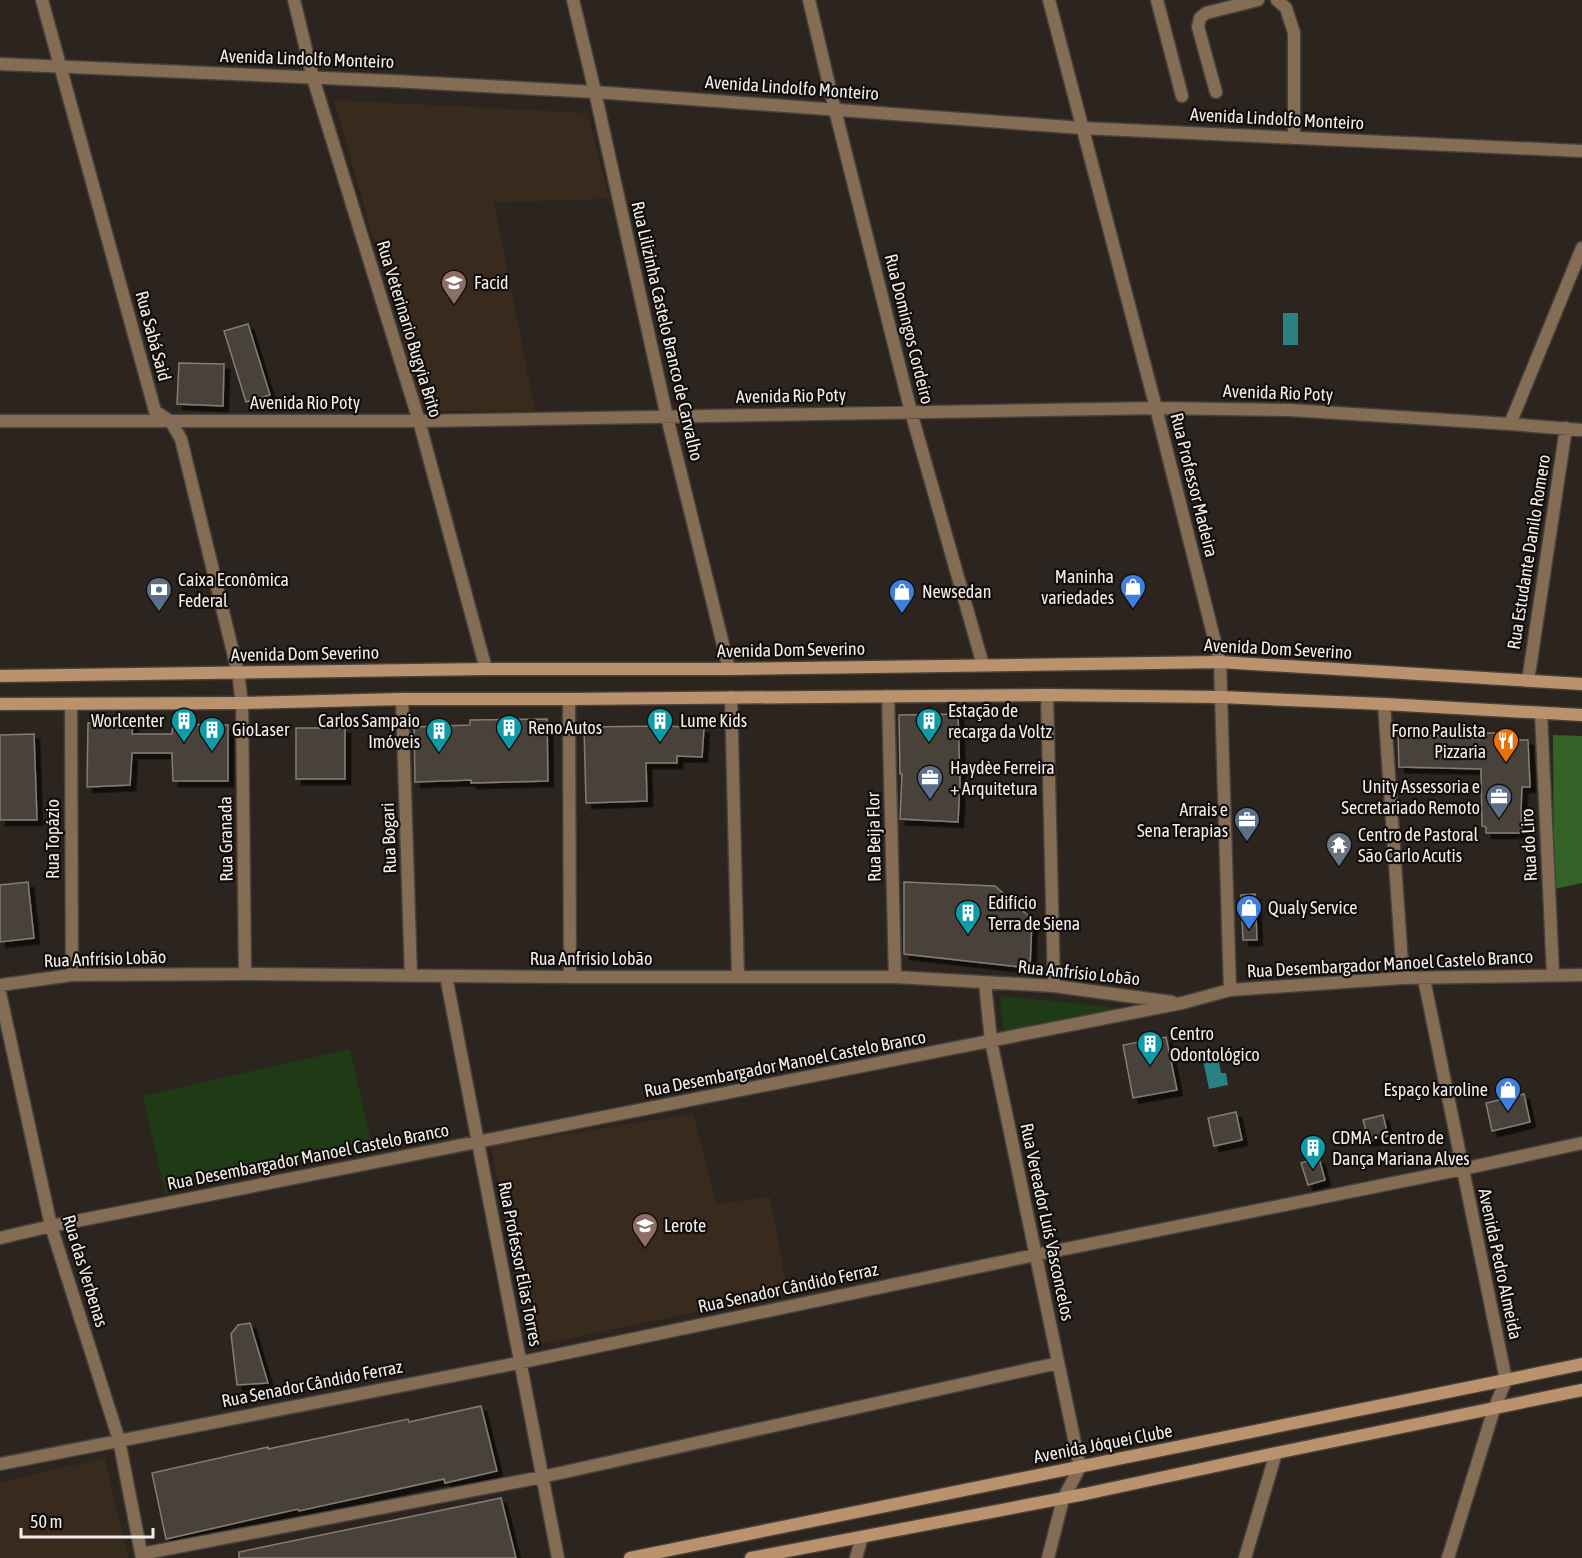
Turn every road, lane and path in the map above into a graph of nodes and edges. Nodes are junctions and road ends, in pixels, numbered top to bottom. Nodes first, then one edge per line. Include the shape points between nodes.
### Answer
1 (42, 0) edge
2 (294, 0) edge
3 (573, 0) edge
4 (809, 0) edge
5 (1049, 0) edge
6 (1156, 0) edge
7 (1258, 0) edge
8 (1277, 0) edge
9 (0, 64) edge
10 (61, 67) junction
11 (313, 78) junction
12 (595, 92) junction
13 (1216, 92) dead end
14 (1182, 96) dead end
15 (835, 110) junction
16 (1082, 128) junction
17 (1294, 138) junction
18 (1582, 151) edge
19 (1582, 248) edge
20 (1156, 408) junction
21 (911, 412) junction
22 (667, 417) junction
23 (0, 421) edge
24 (419, 421) junction
25 (171, 422) junction
26 (1510, 424) junction
27 (1566, 428) junction
28 (1582, 430) edge
29 (1220, 662) junction
30 (983, 664) junction
31 (486, 669) junction
32 (729, 669) junction
33 (238, 673) junction
34 (0, 676) edge
35 (1528, 681) junction
36 (1582, 684) edge
37 (1047, 695) junction
38 (888, 696) junction
39 (731, 697) junction
40 (1220, 697) junction
41 (402, 699) junction
42 (569, 699) junction
43 (242, 703) junction
44 (0, 704) edge
45 (71, 704) junction
46 (1384, 704) junction
47 (1540, 713) junction
48 (1582, 715) edge
49 (245, 974) junction
50 (72, 975) junction
51 (1553, 975) junction
52 (1582, 975) edge
53 (411, 976) junction
54 (446, 976) junction
55 (570, 977) junction
56 (738, 977) junction
57 (895, 977) junction
58 (1403, 978) junction
59 (1424, 979) junction
60 (985, 982) junction
61 (0, 985) edge
62 (1054, 986) junction
63 (1230, 990) junction
64 (0, 993) edge
65 (1182, 1003) junction
66 (991, 1041) junction
67 (478, 1142) junction
68 (1582, 1143) edge
69 (1463, 1169) junction
70 (51, 1226) junction
71 (0, 1238) edge
72 (1035, 1255) junction
73 (520, 1362) junction
74 (1058, 1363) junction
75 (1582, 1364) edge
76 (1506, 1380) junction
77 (1582, 1390) edge
78 (1494, 1409) junction
79 (119, 1440) junction
80 (1276, 1453) junction
81 (0, 1464) edge
82 (1080, 1467) junction
83 (542, 1477) junction
84 (1063, 1498) junction
85 (862, 1537) junction
86 (142, 1556) edge
87 (558, 1558) edge
88 (630, 1558) edge
89 (751, 1558) edge
90 (855, 1558) edge
91 (1048, 1558) edge
92 (1245, 1558) edge
93 (1448, 1558) edge

1 - 10 street, Rua Sabá Said
2 - 11 street, Rua Veterinario Bugyia Brito
3 - 12 street, Rua Lilizinha Castelo Branco de Carvalho
4 - 15 street, Rua Domingos Cordeiro
5 - 16 street, Rua Professor Madeira
6 - 14 street
7 - 13 street via 1200,18 1198,27
8 - 17 street via 1286,8 1294,33
9 - 10 street, Avenida Lindolfo Monteiro
10 - 11 street, Avenida Lindolfo Monteiro
10 - 25 street, Rua Sabá Said via 154,411
11 - 12 street, Avenida Lindolfo Monteiro
11 - 24 street, Rua Veterinario Bugyia Brito
12 - 15 street, Avenida Lindolfo Monteiro
12 - 22 street, Rua Lilizinha Castelo Branco de Carvalho
15 - 16 street, Avenida Lindolfo Monteiro
15 - 21 street, Rua Domingos Cordeiro
16 - 17 street, Avenida Lindolfo Monteiro
16 - 20 street, Rua Professor Madeira
17 - 18 street, Avenida Lindolfo Monteiro
19 - 26 street
20 - 21 street, Avenida Rio Poty
20 - 26 street, Avenida Rio Poty via 1290,410
20 - 29 street, Rua Professor Madeira
21 - 22 street, Avenida Rio Poty
21 - 30 street, Rua Domingos Cordeiro
22 - 24 street, Avenida Rio Poty
22 - 32 street, Rua Lilizinha Castelo Branco de Carvalho
23 - 25 street, Avenida Rio Poty
24 - 25 street, Avenida Rio Poty
24 - 31 street, Rua Veterinario Bugyia Brito
25 - 33 street, Rua Sabá Said via 181,439
26 - 27 street, Avenida Rio Poty
27 - 28 street, Avenida Rio Poty
27 - 35 street, Rua Estudante Danilo Romero
29 - 30 main road, Avenida Dom Severino
29 - 35 main road, Avenida Dom Severino
29 - 40 street, Rua Professor Madeira
30 - 32 main road, Avenida Dom Severino
31 - 32 main road, Avenida Dom Severino
31 - 33 main road, Avenida Dom Severino
33 - 34 main road, Avenida Dom Severino
33 - 43 street, Rua Granada
35 - 36 main road, Avenida Dom Severino
37 - 38 main road
37 - 40 main road
37 - 62 street
38 - 39 main road
38 - 57 street, Rua Beija Flor
39 - 42 main road
39 - 56 street
40 - 46 main road
40 - 63 street, Rua Professor Madeira
41 - 42 main road
41 - 43 main road
41 - 53 street, Rua Bogari
42 - 55 street
43 - 45 main road
43 - 49 street, Rua Granada
44 - 45 main road
45 - 50 street, Rua Topázio
46 - 47 main road
46 - 58 street
47 - 48 main road
47 - 51 street, Rua do Liro
49 - 50 street, Rua Anfrísio Lobão
49 - 53 street, Rua Anfrísio Lobão
50 - 61 street, Rua Anfrísio Lobão
51 - 52 street, Rua Desembargador Manoel Castelo Branco
51 - 59 street, Rua Desembargador Manoel Castelo Branco
53 - 54 street, Rua Anfrísio Lobão
54 - 55 street, Rua Anfrísio Lobão
54 - 67 street, Rua Professor Elias Torres
55 - 56 street, Rua Anfrísio Lobão
56 - 57 street, Rua Anfrísio Lobão
57 - 60 street, Rua Anfrísio Lobão
58 - 59 street, Rua Desembargador Manoel Castelo Branco
58 - 63 street, Rua Desembargador Manoel Castelo Branco
59 - 69 street, Avenida Pedro Almeida
60 - 62 street, Rua Anfrísio Lobão
60 - 66 street, Rua Vereador Luís Vasconcelos
62 - 65 street, Rua Anfrísio Lobão
63 - 65 street, Rua Desembargador Manoel Castelo Branco
64 - 70 street, Rua das Verbenas
65 - 66 street, Rua Desembargador Manoel Castelo Branco
66 - 67 street, Rua Desembargador Manoel Castelo Branco
66 - 72 street, Rua Vereador Luís Vasconcelos
67 - 70 street, Rua Desembargador Manoel Castelo Branco
67 - 73 street, Rua Professor Elias Torres
68 - 69 street, Rua Senador Cândido Ferraz
69 - 72 street, Rua Senador Cândido Ferraz
69 - 76 street, Avenida Pedro Almeida
70 - 71 street, Rua Desembargador Manoel Castelo Branco
70 - 79 street, Rua das Verbenas
72 - 73 street, Rua Senador Cândido Ferraz
72 - 74 street, Rua Vereador Luís Vasconcelos
73 - 79 street, Rua Senador Cândido Ferraz
73 - 83 street, Rua Professor Elias Torres
74 - 82 street, Rua Vereador Luís Vasconcelos
74 - 83 street
75 - 76 main road, Avenida Jóquei Clube
76 - 78 street
76 - 82 main road, Avenida Jóquei Clube
77 - 78 main road
78 - 80 main road
78 - 93 street
79 - 81 street, Rua Senador Cândido Ferraz
79 - 86 street, Rua das Verbenas
80 - 84 main road
80 - 92 street
82 - 84 street
82 - 88 main road, Avenida Jóquei Clube
83 - 86 street
83 - 87 street, Rua Professor Elias Torres
84 - 85 main road
84 - 91 street
85 - 89 main road
85 - 90 street

